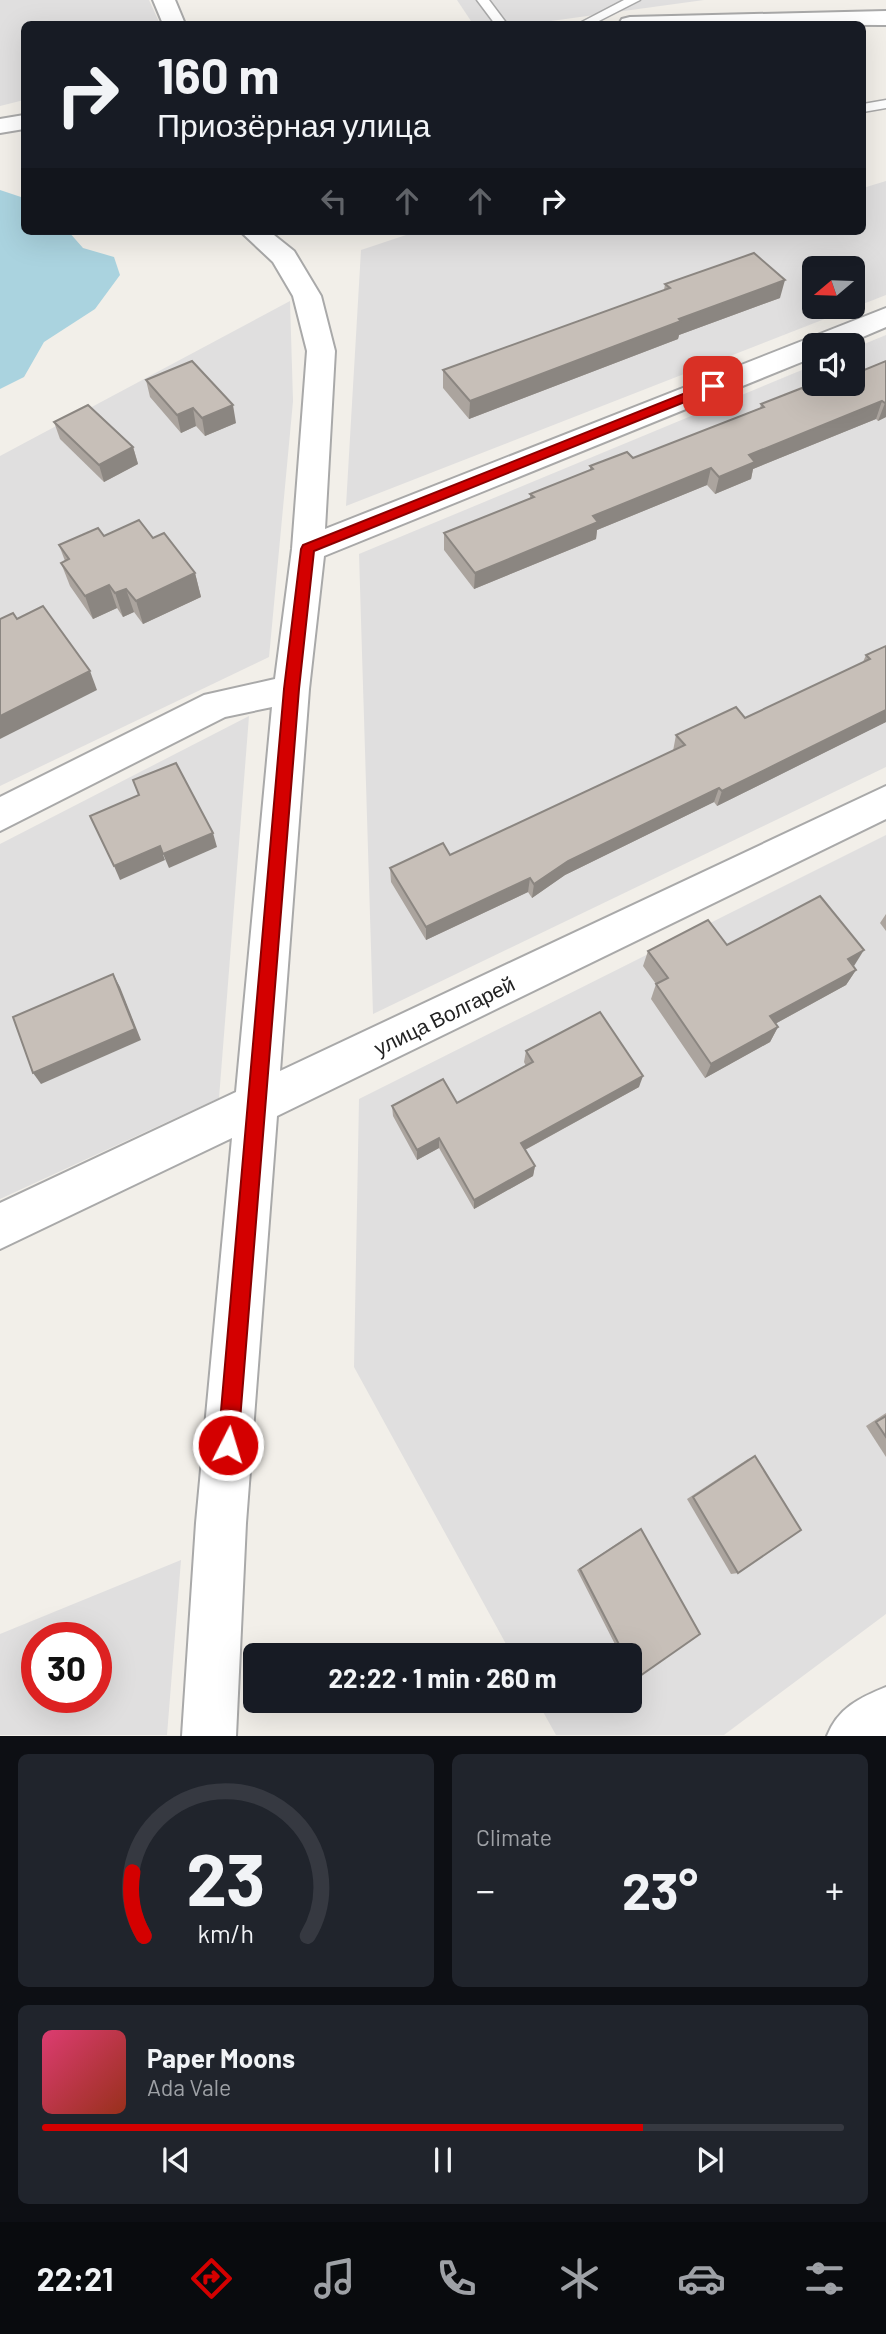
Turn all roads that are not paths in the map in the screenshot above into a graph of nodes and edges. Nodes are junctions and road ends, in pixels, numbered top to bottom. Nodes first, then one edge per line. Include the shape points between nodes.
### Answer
1 (164, 0) edge
2 (483, 0) edge
3 (634, 0) edge
4 (685, 11) edge
5 (886, 18) edge
6 (173, 21) edge
7 (499, 21) edge
8 (590, 21) edge
9 (643, 21) edge
10 (886, 104) edge
11 (866, 107) edge
12 (21, 122) edge
13 (0, 126) edge
14 (258, 235) edge
15 (886, 317) edge
16 (845, 333) edge
17 (802, 350) edge
18 (308, 549) junction
19 (291, 689) junction
20 (886, 801) edge
21 (0, 815) edge
22 (257, 1105) junction
23 (0, 1226) edge
24 (209, 1735) edge

1 - 6 street
2 - 7 lane
3 - 8 lane
4 - 5 street
4 - 9 street
10 - 11 lane
12 - 13 street
14 - 18 street via 284,257 307,296 321,351
15 - 16 street
17 - 18 street
18 - 19 street
19 - 21 street via 218,705
19 - 22 street
20 - 22 street, улица Волгарей
22 - 23 street, улица Волгарей
22 - 24 street via 221,1524

